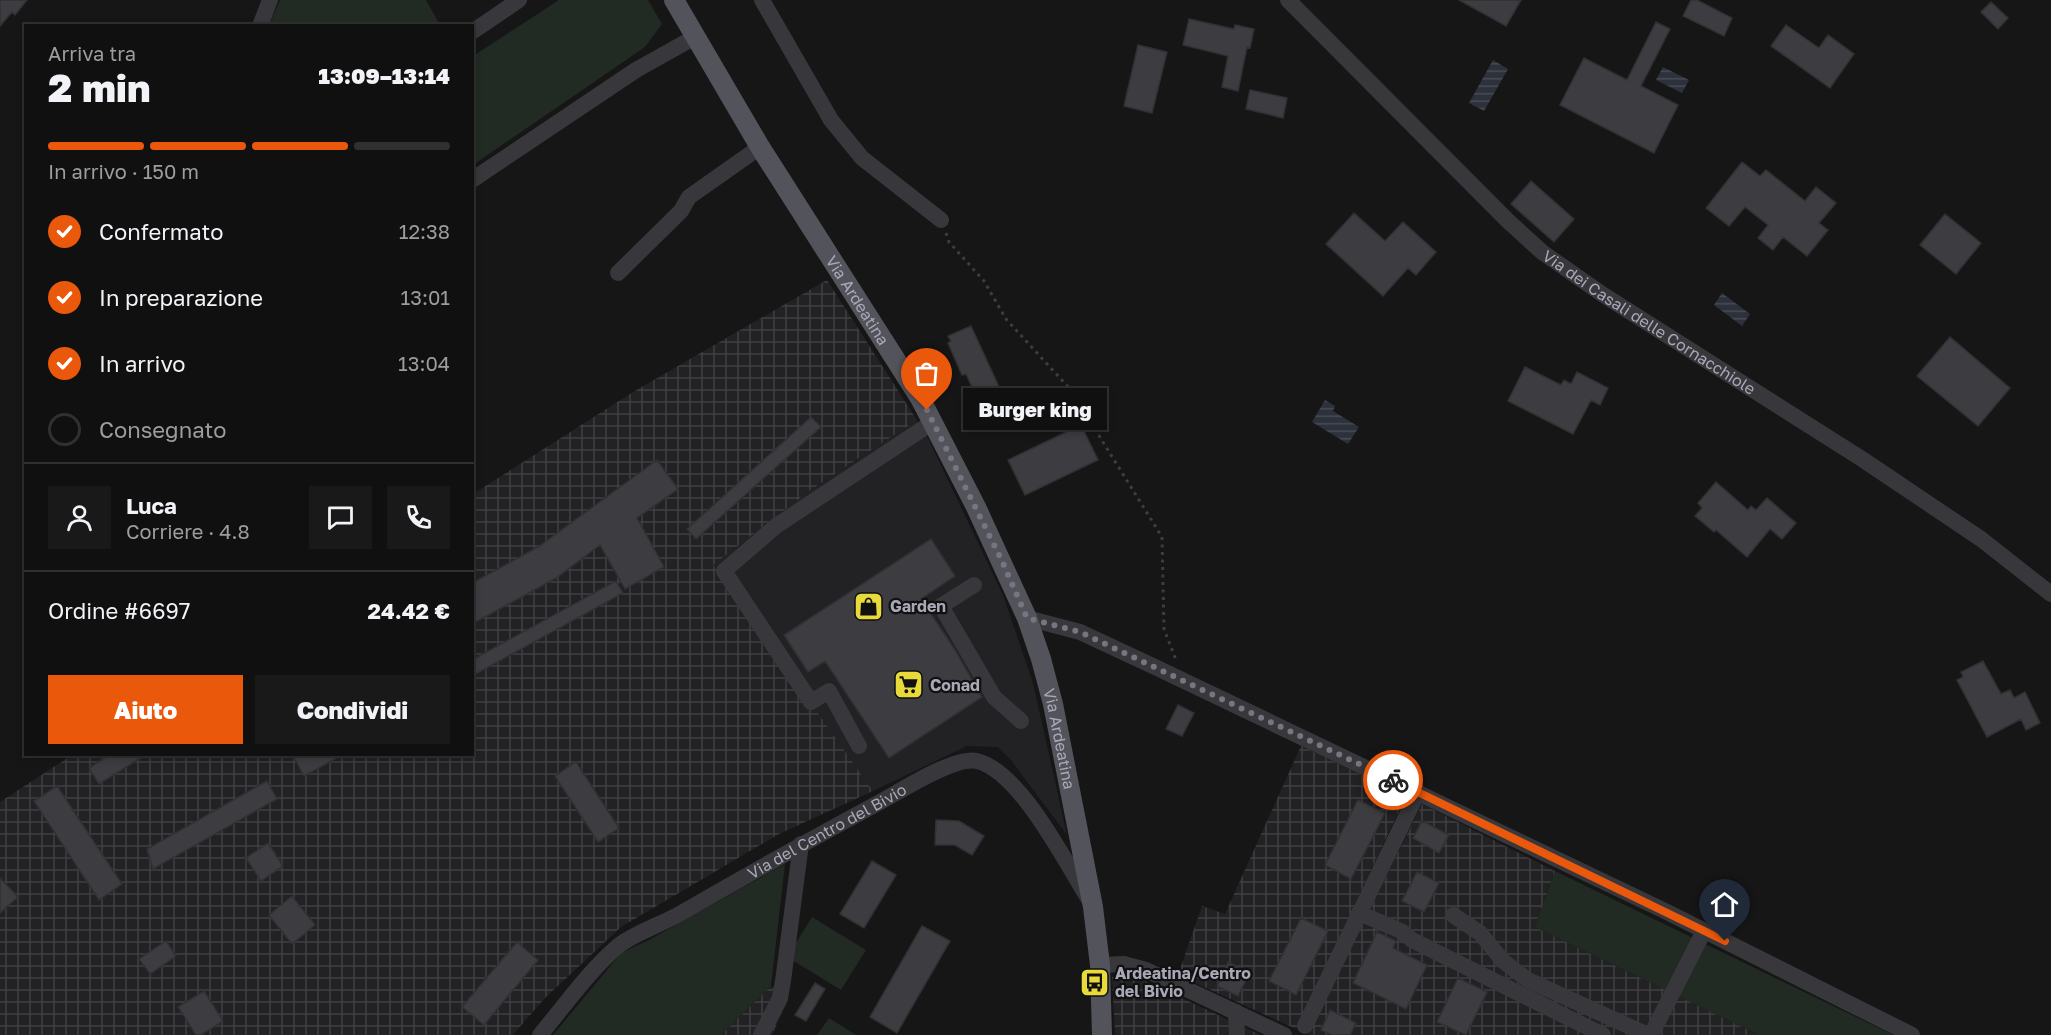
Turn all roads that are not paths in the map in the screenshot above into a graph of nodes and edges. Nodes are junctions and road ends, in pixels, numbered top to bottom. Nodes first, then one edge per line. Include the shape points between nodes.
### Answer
1 (270, 0) edge
2 (519, 0) edge
3 (674, 0) edge
4 (762, 0) edge
5 (1288, 0) edge
6 (261, 24) edge
7 (474, 31) edge
8 (695, 37) junction
9 (760, 147) junction
10 (474, 179) edge
11 (941, 220) road end
12 (618, 273) dead end
13 (933, 422) junction
14 (974, 585) dead end
15 (2051, 594) edge
16 (1027, 618) junction
17 (1021, 720) dead end
18 (859, 746) dead end
19 (1418, 792) junction
20 (801, 844) junction
21 (1093, 907) junction
22 (1359, 913) junction
23 (1453, 915) dead end
24 (1704, 931) junction
25 (1100, 965) junction
26 (1236, 1011) junction
27 (1305, 1026) dead end
28 (540, 1035) edge
29 (761, 1035) edge
30 (1102, 1035) edge
31 (1237, 1035) edge
32 (1284, 1035) edge
33 (1603, 1035) edge
34 (1649, 1035) edge
35 (1912, 1035) edge

1 - 6 street
2 - 7 street
3 - 8 main road, Via Ardeatina
4 - 11 street via 831,120 862,158
5 - 15 street, Via dei Casali delle Cornacchiole via 1542,252 1981,539
8 - 9 main road, Via Ardeatina
8 - 10 street via 636,70
9 - 12 street via 689,197 681,211
9 - 13 main road, Via Ardeatina
13 - 16 main road, Via Ardeatina
13 - 18 street via 776,526 724,571 811,702 829,691
14 - 17 street via 941,606 994,697
16 - 19 street via 1080,632
16 - 21 main road, Via Ardeatina via 1053,704
19 - 22 street
19 - 24 street
20 - 21 street, Via del Centro del Bivio via 930,774 961,762 976,761 1007,781 1038,815
20 - 28 street, Via del Centro del Bivio via 621,944
20 - 29 street via 780,998
21 - 25 main road, Via Ardeatina
22 - 27 street
22 - 33 street
23 - 34 street via 1480,933 1503,961 1528,980
24 - 34 street
24 - 35 street
25 - 26 street via 1124,964 1146,970
25 - 30 main road, Via Ardeatina
26 - 31 street
26 - 32 street

